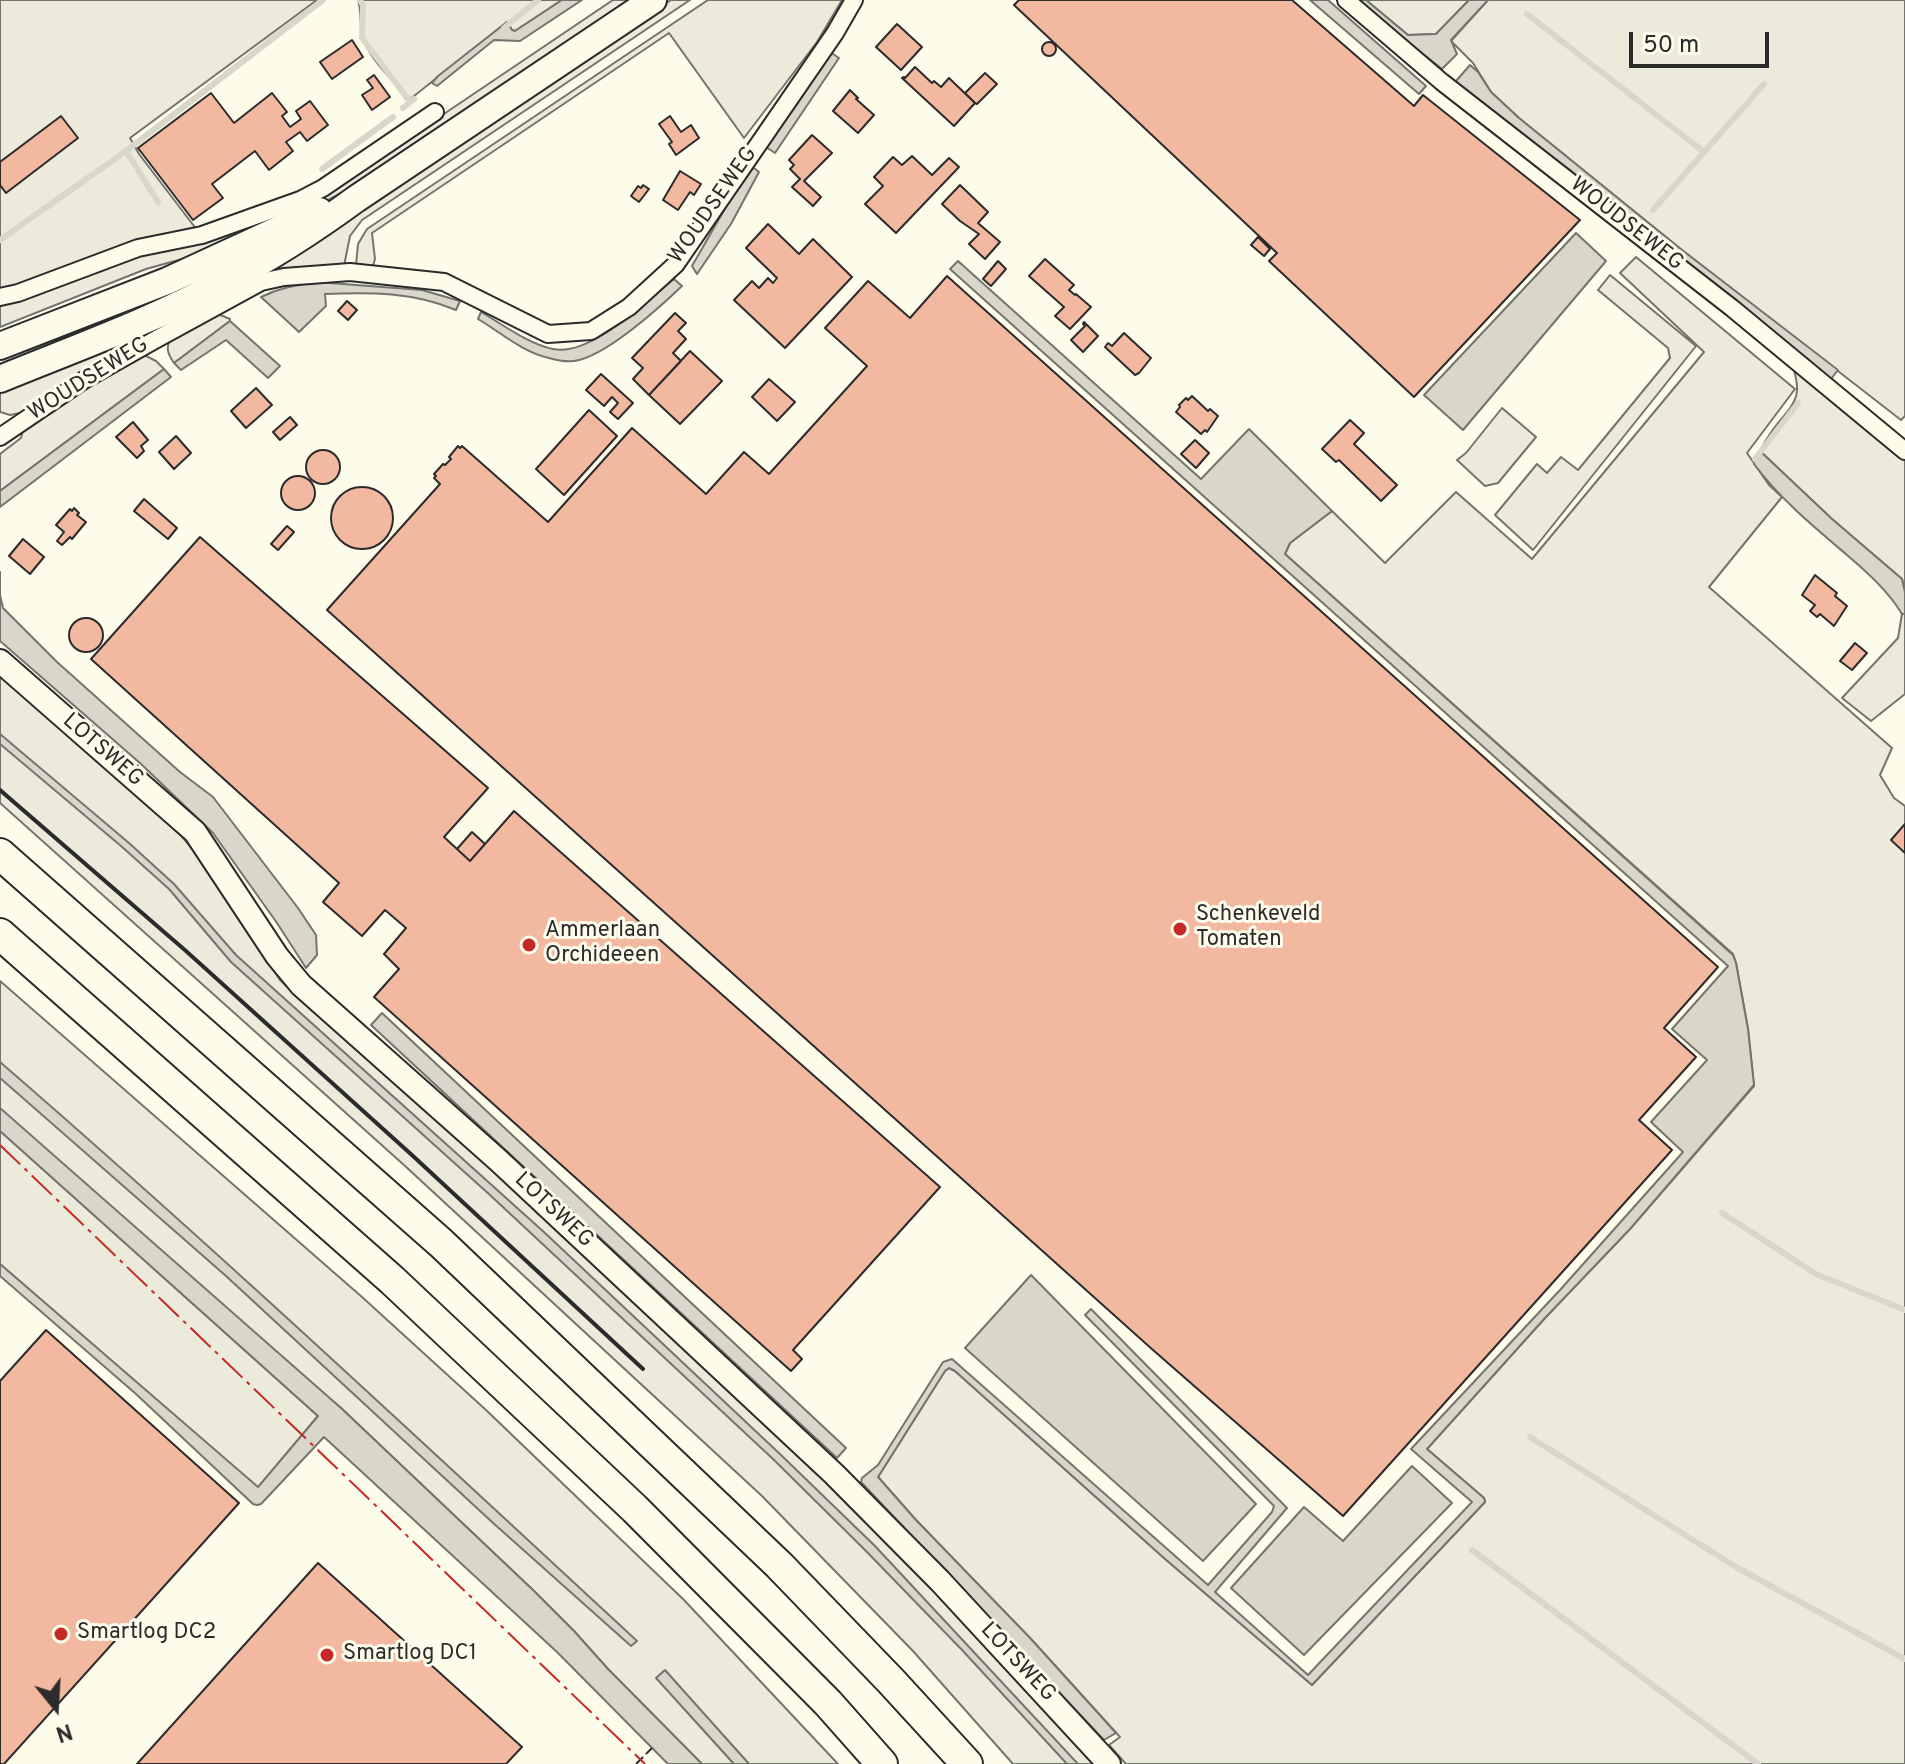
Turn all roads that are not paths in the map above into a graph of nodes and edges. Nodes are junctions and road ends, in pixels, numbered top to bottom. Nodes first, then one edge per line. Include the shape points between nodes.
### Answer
1 (653, 0) edge
2 (854, 0) edge
3 (1346, 0) edge
4 (435, 112) dead end
5 (356, 199) junction
6 (0, 297) edge
7 (0, 346) edge
8 (0, 379) edge
9 (0, 437) edge
10 (1905, 451) edge
11 (0, 661) edge
12 (0, 854) edge
13 (0, 934) edge
14 (882, 1764) edge
15 (967, 1764) edge
16 (1109, 1764) edge

1 - 5 main road, WOUDSEWEG
2 - 9 street, WOUDSEWEG via 676,264 629,307 591,331 548,334 444,282 350,272 284,277 261,282 153,341
3 - 10 street, WOUDSEWEG
4 - 6 street via 300,200 202,235 138,248
5 - 7 main road, WOUDSEWEG
5 - 8 main road, WOUDSEWEG via 224,283
11 - 16 street, LOTSWEG via 195,832 301,985 498,1160 834,1474
12 - 15 highway via 452,1254 779,1565
13 - 14 highway via 392,1280 635,1509

